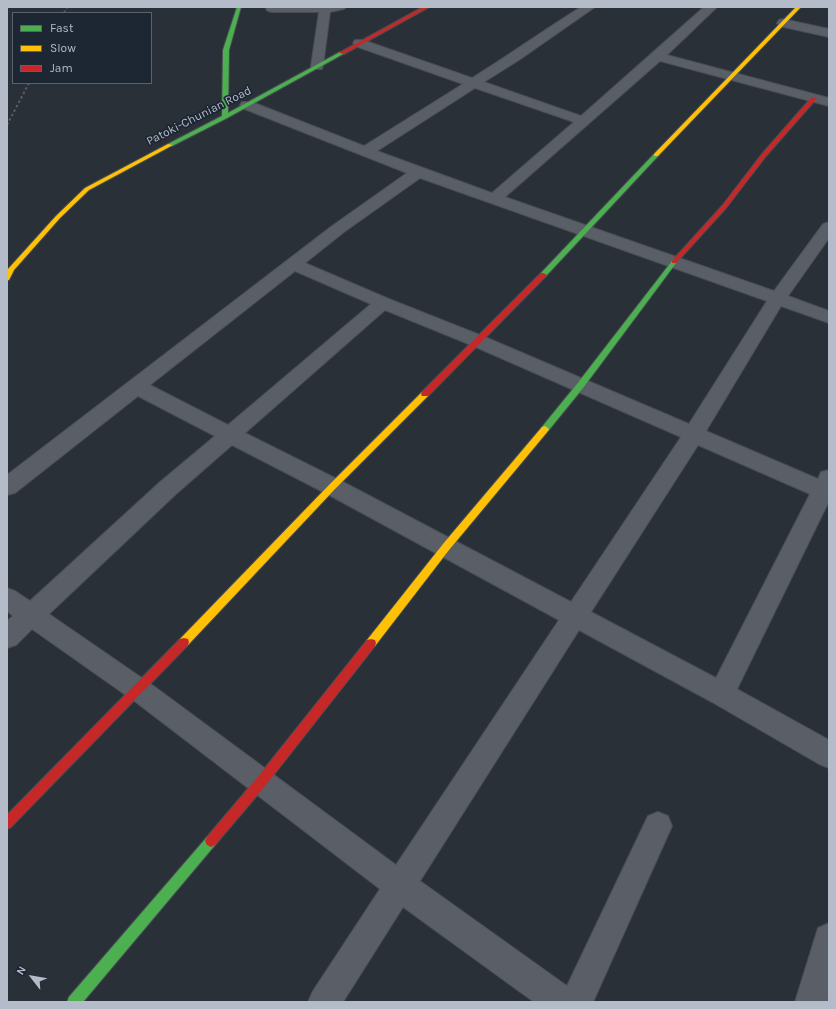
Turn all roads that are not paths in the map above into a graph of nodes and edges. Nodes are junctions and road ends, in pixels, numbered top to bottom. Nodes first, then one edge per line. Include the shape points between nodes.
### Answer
1 (239, 7) edge
2 (340, 7) edge
3 (427, 7) edge
4 (589, 7) edge
5 (710, 7) edge
6 (799, 7) edge
7 (272, 9) dead end
8 (325, 9) junction
9 (783, 23) junction
10 (829, 32) edge
11 (359, 43) junction
12 (658, 56) junction
13 (317, 66) junction
14 (732, 76) junction
15 (474, 83) junction
16 (829, 86) edge
17 (821, 100) edge
18 (246, 105) junction
19 (225, 117) junction
20 (583, 121) junction
21 (365, 152) junction
22 (418, 172) junction
23 (494, 199) junction
24 (829, 227) edge
25 (584, 230) junction
26 (673, 263) junction
27 (294, 264) junction
28 (7, 278) edge
29 (777, 299) junction
30 (384, 303) junction
31 (829, 317) edge
32 (478, 341) junction
33 (580, 386) junction
34 (137, 387) junction
35 (229, 435) junction
36 (693, 435) junction
37 (7, 487) edge
38 (332, 487) junction
39 (827, 487) edge
40 (446, 547) junction
41 (7, 598) edge
42 (32, 615) junction
43 (575, 617) junction
44 (7, 637) edge
45 (139, 690) junction
46 (721, 694) junction
47 (829, 755) edge
48 (261, 782) junction
49 (7, 823) edge
50 (658, 826) dead end
51 (399, 885) junction
52 (829, 939) edge
53 (74, 1002) edge
54 (324, 1002) edge
55 (561, 1002) edge
56 (576, 1002) edge
57 (811, 1002) edge

1 - 19 street via 226,50
2 - 8 street
3 - 11 street, Patoki-Chunian Road
4 - 15 street
5 - 12 street
6 - 9 street
7 - 8 street
8 - 13 street
9 - 10 street
9 - 14 street
11 - 13 street, Patoki-Chunian Road
11 - 15 street
12 - 14 street
12 - 20 street
13 - 18 street, Patoki-Chunian Road
14 - 17 street
14 - 25 street
15 - 20 street
15 - 21 street
16 - 17 street
17 - 26 street via 764,155 724,207
18 - 19 street, Patoki-Chunian Road
18 - 21 street
19 - 28 street, Patoki-Chunian Road via 138,160 87,189 11,269
20 - 23 street
21 - 22 street
22 - 23 street
22 - 27 street
23 - 25 street
24 - 29 street
25 - 26 street
25 - 32 street
26 - 29 street
26 - 33 street
27 - 30 street
27 - 34 street
29 - 31 street
29 - 36 street
30 - 32 street
30 - 35 street
32 - 33 street
32 - 38 street
33 - 36 street
33 - 40 street
34 - 35 street
34 - 37 street
35 - 38 street
35 - 42 street
36 - 39 street
36 - 43 street
38 - 40 street
38 - 45 street
39 - 46 street
40 - 43 street
40 - 48 street
41 - 42 street
42 - 44 street
42 - 45 street
43 - 46 street
43 - 51 street
45 - 48 street
45 - 49 street
46 - 47 street
48 - 51 street
48 - 53 street
50 - 56 street
51 - 54 street
51 - 55 street
52 - 57 street

